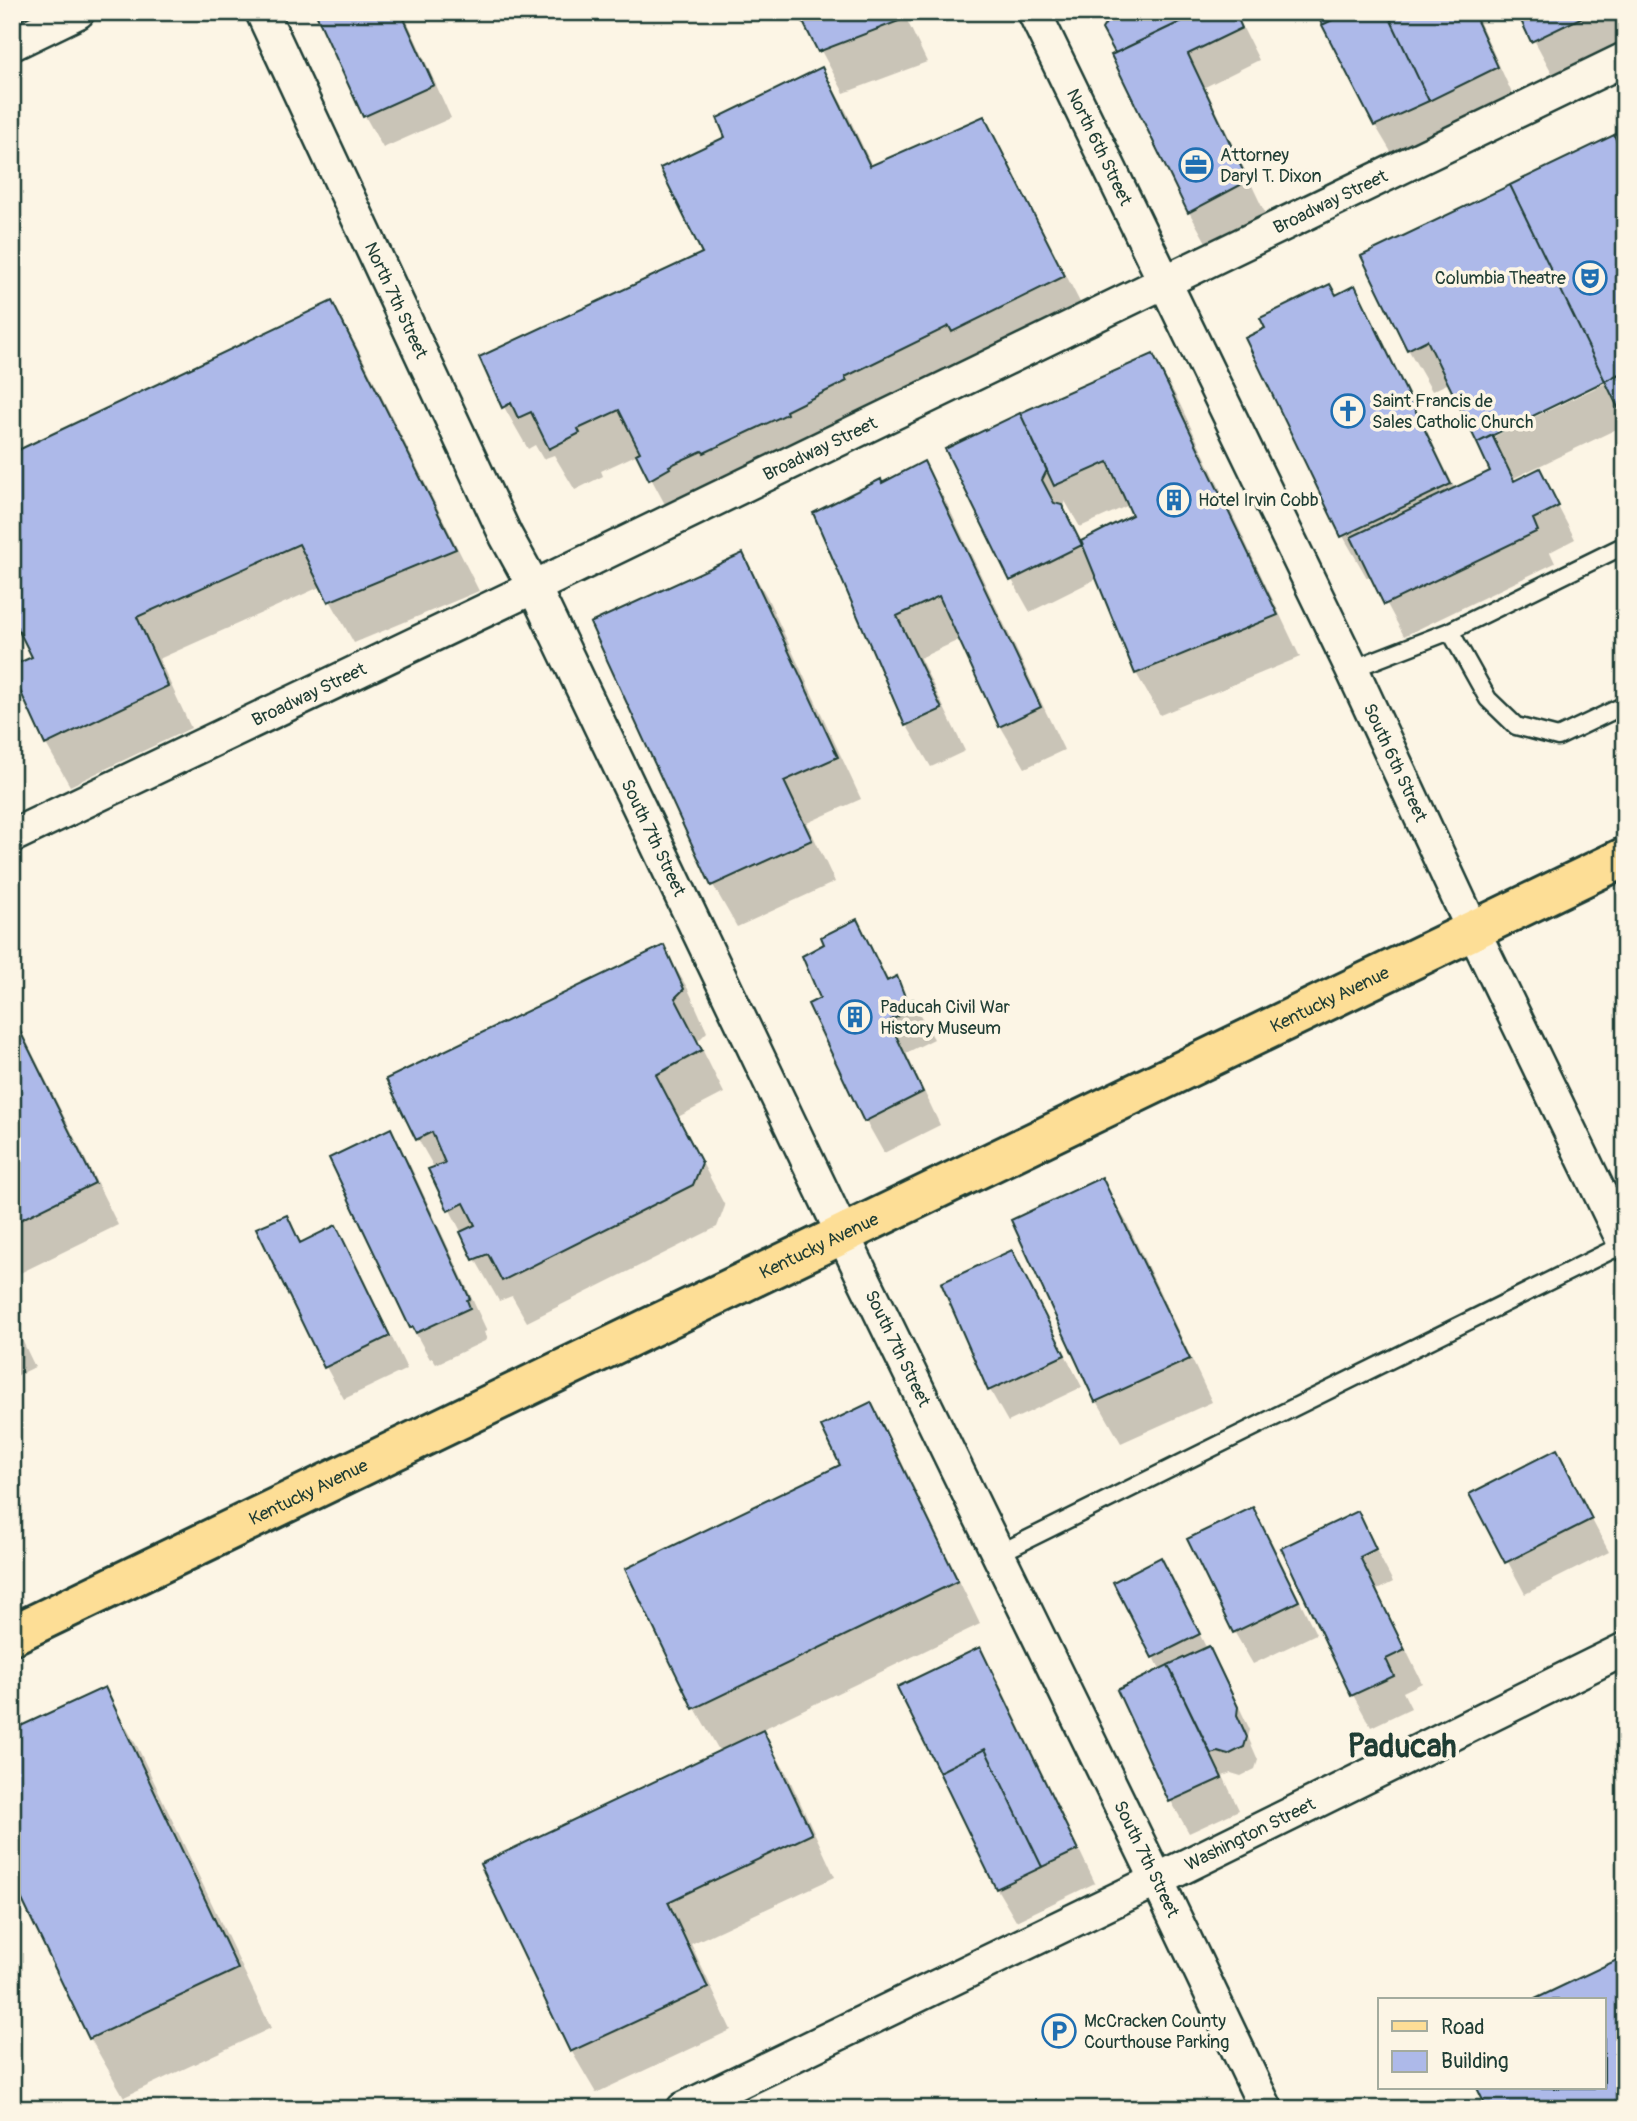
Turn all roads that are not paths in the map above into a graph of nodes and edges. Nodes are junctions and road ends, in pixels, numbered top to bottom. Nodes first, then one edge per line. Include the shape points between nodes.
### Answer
1 (78, 12) edge
2 (262, 12) edge
3 (1034, 12) edge
4 (12, 44) edge
5 (1625, 59) edge
6 (1164, 283) junction
7 (1625, 545) edge
8 (534, 587) junction
9 (1450, 631) junction
10 (1352, 669) junction
11 (1625, 705) edge
12 (12, 836) edge
13 (1625, 857) edge
14 (1473, 930) junction
15 (843, 1233) junction
16 (1624, 1244) edge
17 (998, 1554) junction
18 (12, 1635) edge
19 (1625, 1649) edge
20 (1157, 1880) junction
21 (683, 2109) edge
22 (1266, 2109) edge

1 - 4 street
2 - 8 street, North 7th Street via 506,536
3 - 6 street, North 6th Street
5 - 6 street, Broadway Street
6 - 8 street, Broadway Street
6 - 10 street, South 6th Street
7 - 9 lane
8 - 12 street, Broadway Street
8 - 15 street, South 7th Street
9 - 10 lane
9 - 11 lane via 1488,699 1516,726 1558,737
10 - 14 street, South 6th Street
13 - 14 main road, Kentucky Avenue
14 - 15 main road, Kentucky Avenue
14 - 16 street, South 6th Street
15 - 17 street, South 7th Street
15 - 18 main road, Kentucky Avenue
16 - 17 lane
17 - 20 street, South 7th Street
19 - 20 street, Washington Street
20 - 21 street, Washington Street
20 - 22 street, South 7th Street

